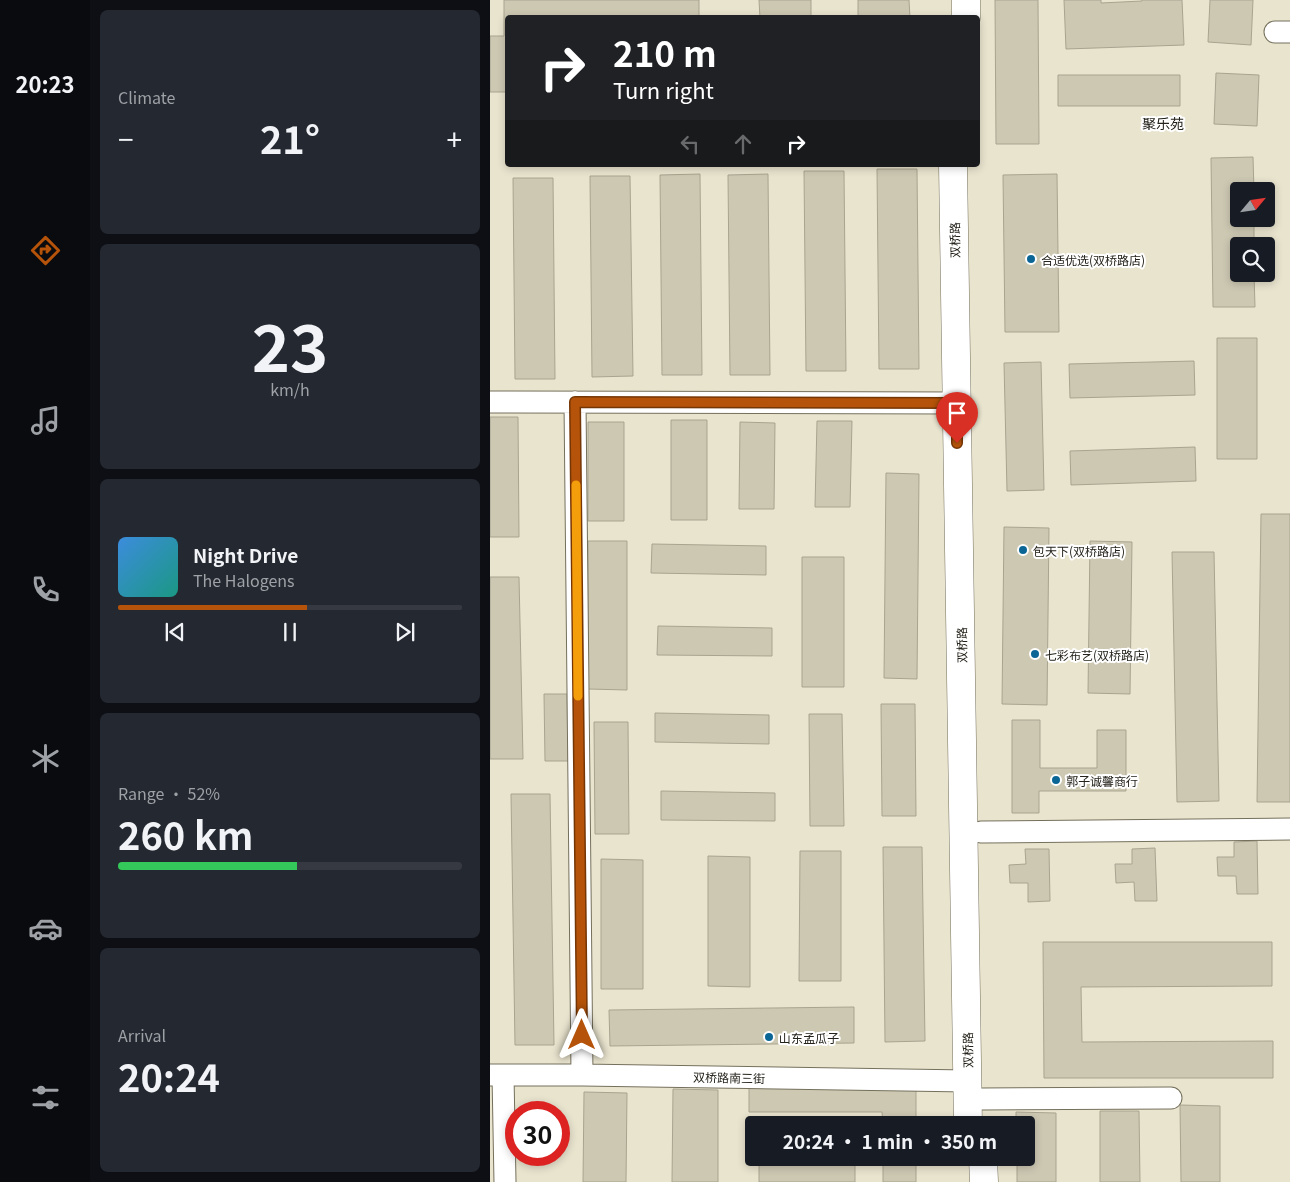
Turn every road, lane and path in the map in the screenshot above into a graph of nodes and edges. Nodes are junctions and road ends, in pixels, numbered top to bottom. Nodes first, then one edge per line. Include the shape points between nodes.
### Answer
1 (951, 0) edge
2 (966, 0) edge
3 (951, 15) edge
4 (966, 15) edge
5 (953, 167) edge
6 (969, 167) edge
7 (490, 402) edge
8 (575, 402) junction
9 (957, 403) junction
10 (1290, 830) edge
11 (981, 832) junction
12 (497, 1075) edge
13 (582, 1075) junction
14 (1171, 1098) dead end
15 (977, 1102) edge
16 (972, 1116) edge
17 (969, 1166) edge
18 (983, 1166) edge
19 (505, 1182) edge
20 (969, 1182) edge
21 (984, 1182) edge

1 - 3 main road
2 - 4 main road
5 - 9 main road, 双桥路
6 - 11 main road, 双桥路
7 - 8 street
8 - 9 street
8 - 13 street
9 - 15 main road, 双桥路
10 - 11 street
11 - 15 main road, 双桥路
12 - 13 street, 双桥路南三街
12 - 19 street
13 - 15 street, 双桥路南三街
14 - 15 street, 双桥路南三街
15 - 16 main road, 双桥路
17 - 20 main road
18 - 21 main road

